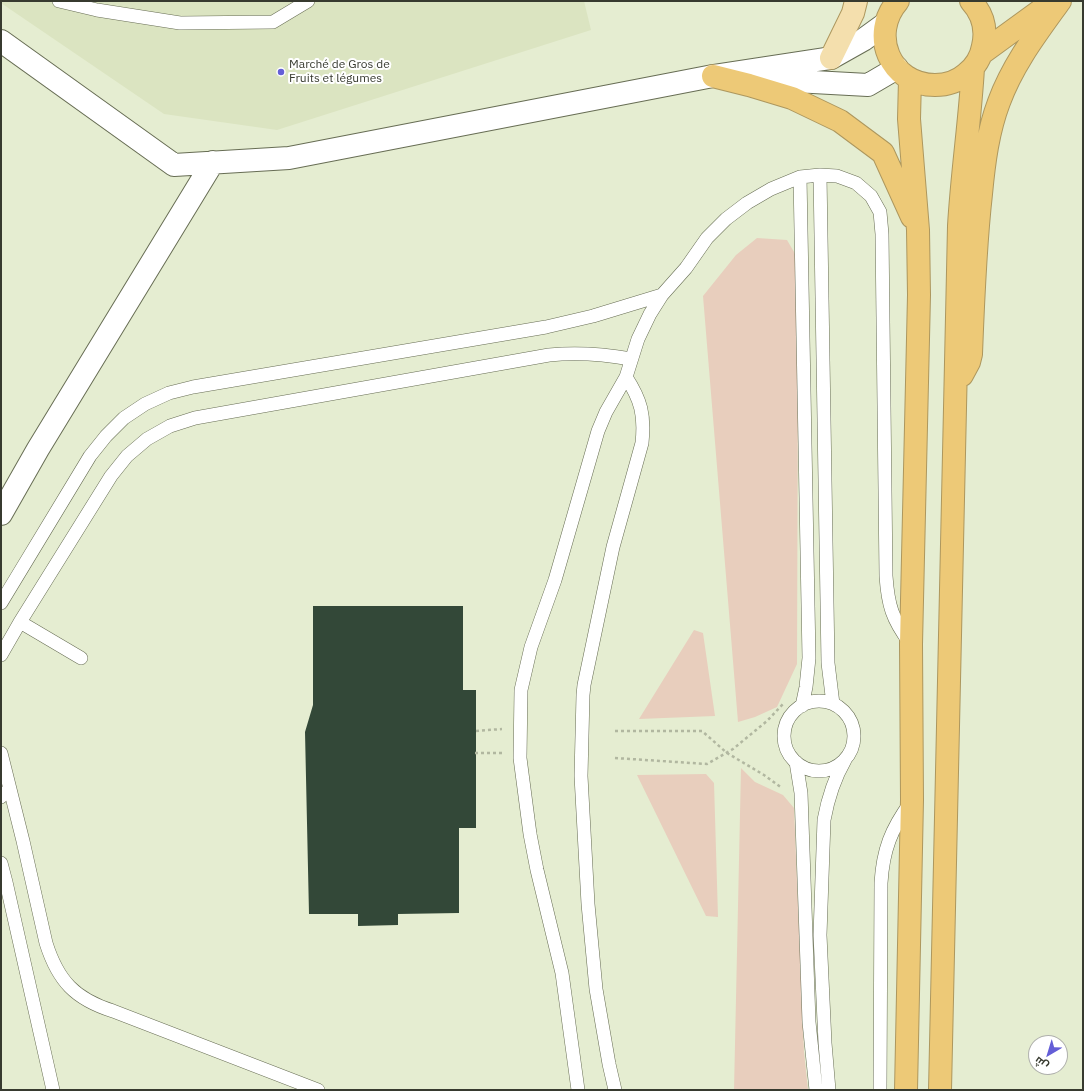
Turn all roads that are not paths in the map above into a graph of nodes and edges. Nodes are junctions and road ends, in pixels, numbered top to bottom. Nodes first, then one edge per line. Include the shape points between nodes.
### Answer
1 (59, 1) edge
2 (308, 1) edge
3 (856, 1) edge
4 (898, 1) edge
5 (971, 1) edge
6 (1053, 1) edge
7 (1060, 1) edge
8 (885, 24) junction
9 (1, 41) edge
10 (832, 58) junction
11 (978, 61) junction
12 (903, 74) junction
13 (713, 76) junction
14 (213, 162) junction
15 (820, 175) junction
16 (800, 177) junction
17 (918, 230) junction
18 (662, 295) junction
19 (631, 359) junction
20 (626, 377) junction
21 (955, 390) junction
22 (1, 514) edge
23 (1, 603) edge
24 (20, 622) junction
25 (911, 644) junction
26 (1, 655) edge
27 (81, 658) dead end
28 (833, 704) junction
29 (802, 706) junction
30 (1, 753) edge
31 (845, 760) junction
32 (796, 762) junction
33 (4, 778) edge
34 (1, 793) edge
35 (1, 797) edge
36 (912, 800) junction
37 (1, 863) edge
38 (4, 886) edge
39 (53, 1090) edge
40 (318, 1090) edge
41 (578, 1090) edge
42 (615, 1090) edge
43 (816, 1090) edge
44 (829, 1090) edge
45 (880, 1090) edge
46 (906, 1090) edge
47 (940, 1090) edge

1 - 2 lane via 97,10 180,23 273,22
3 - 10 main road
4 - 8 highway via 889,12
5 - 11 highway via 977,7 983,22 985,38
6 - 11 highway
7 - 21 highway via 1023,52 998,102 990,128 976,234 971,354
8 - 10 main road via 864,40
8 - 12 highway via 884,40 888,55
9 - 14 main road via 174,165
10 - 13 main road
11 - 12 highway via 960,79 944,85 927,85
11 - 21 highway via 960,195
12 - 13 main road via 868,85
12 - 17 highway
13 - 14 main road via 288,158
13 - 17 highway via 792,98 840,121 877,148 883,153
14 - 22 main road
15 - 16 lane
15 - 25 lane via 838,176 856,183 871,196 880,212 887,594 900,629
15 - 28 lane via 828,663
16 - 18 lane via 747,202 726,219 707,238 686,268
16 - 29 lane via 809,658
17 - 25 highway via 919,295
18 - 19 lane via 650,314
18 - 23 lane via 546,327 194,388 169,394 145,404 110,431 90,456
19 - 20 lane
19 - 24 lane via 591,353 549,355 194,418 170,426 147,439 127,456 111,476
20 - 41 lane via 598,431 555,580 531,647 521,690 520,758 530,834 562,973
20 - 42 lane via 640,402 643,416 642,442 613,547 584,690 581,776 588,904 596,989
21 - 47 highway
24 - 26 lane
24 - 27 lane
25 - 36 highway
28 - 29 lane via 812,702
28 - 31 lane via 842,710 853,729 854,740
29 - 32 lane via 793,713 784,732 785,743
30 - 33 lane
31 - 32 lane via 826,770 815,771
31 - 44 lane via 831,789 824,828 820,935
32 - 43 lane via 800,782 809,1022
33 - 40 lane via 23,841 51,959 70,987 97,1006
34 - 35 lane
36 - 45 lane via 892,831 882,866
36 - 46 highway
37 - 38 lane
38 - 39 lane

